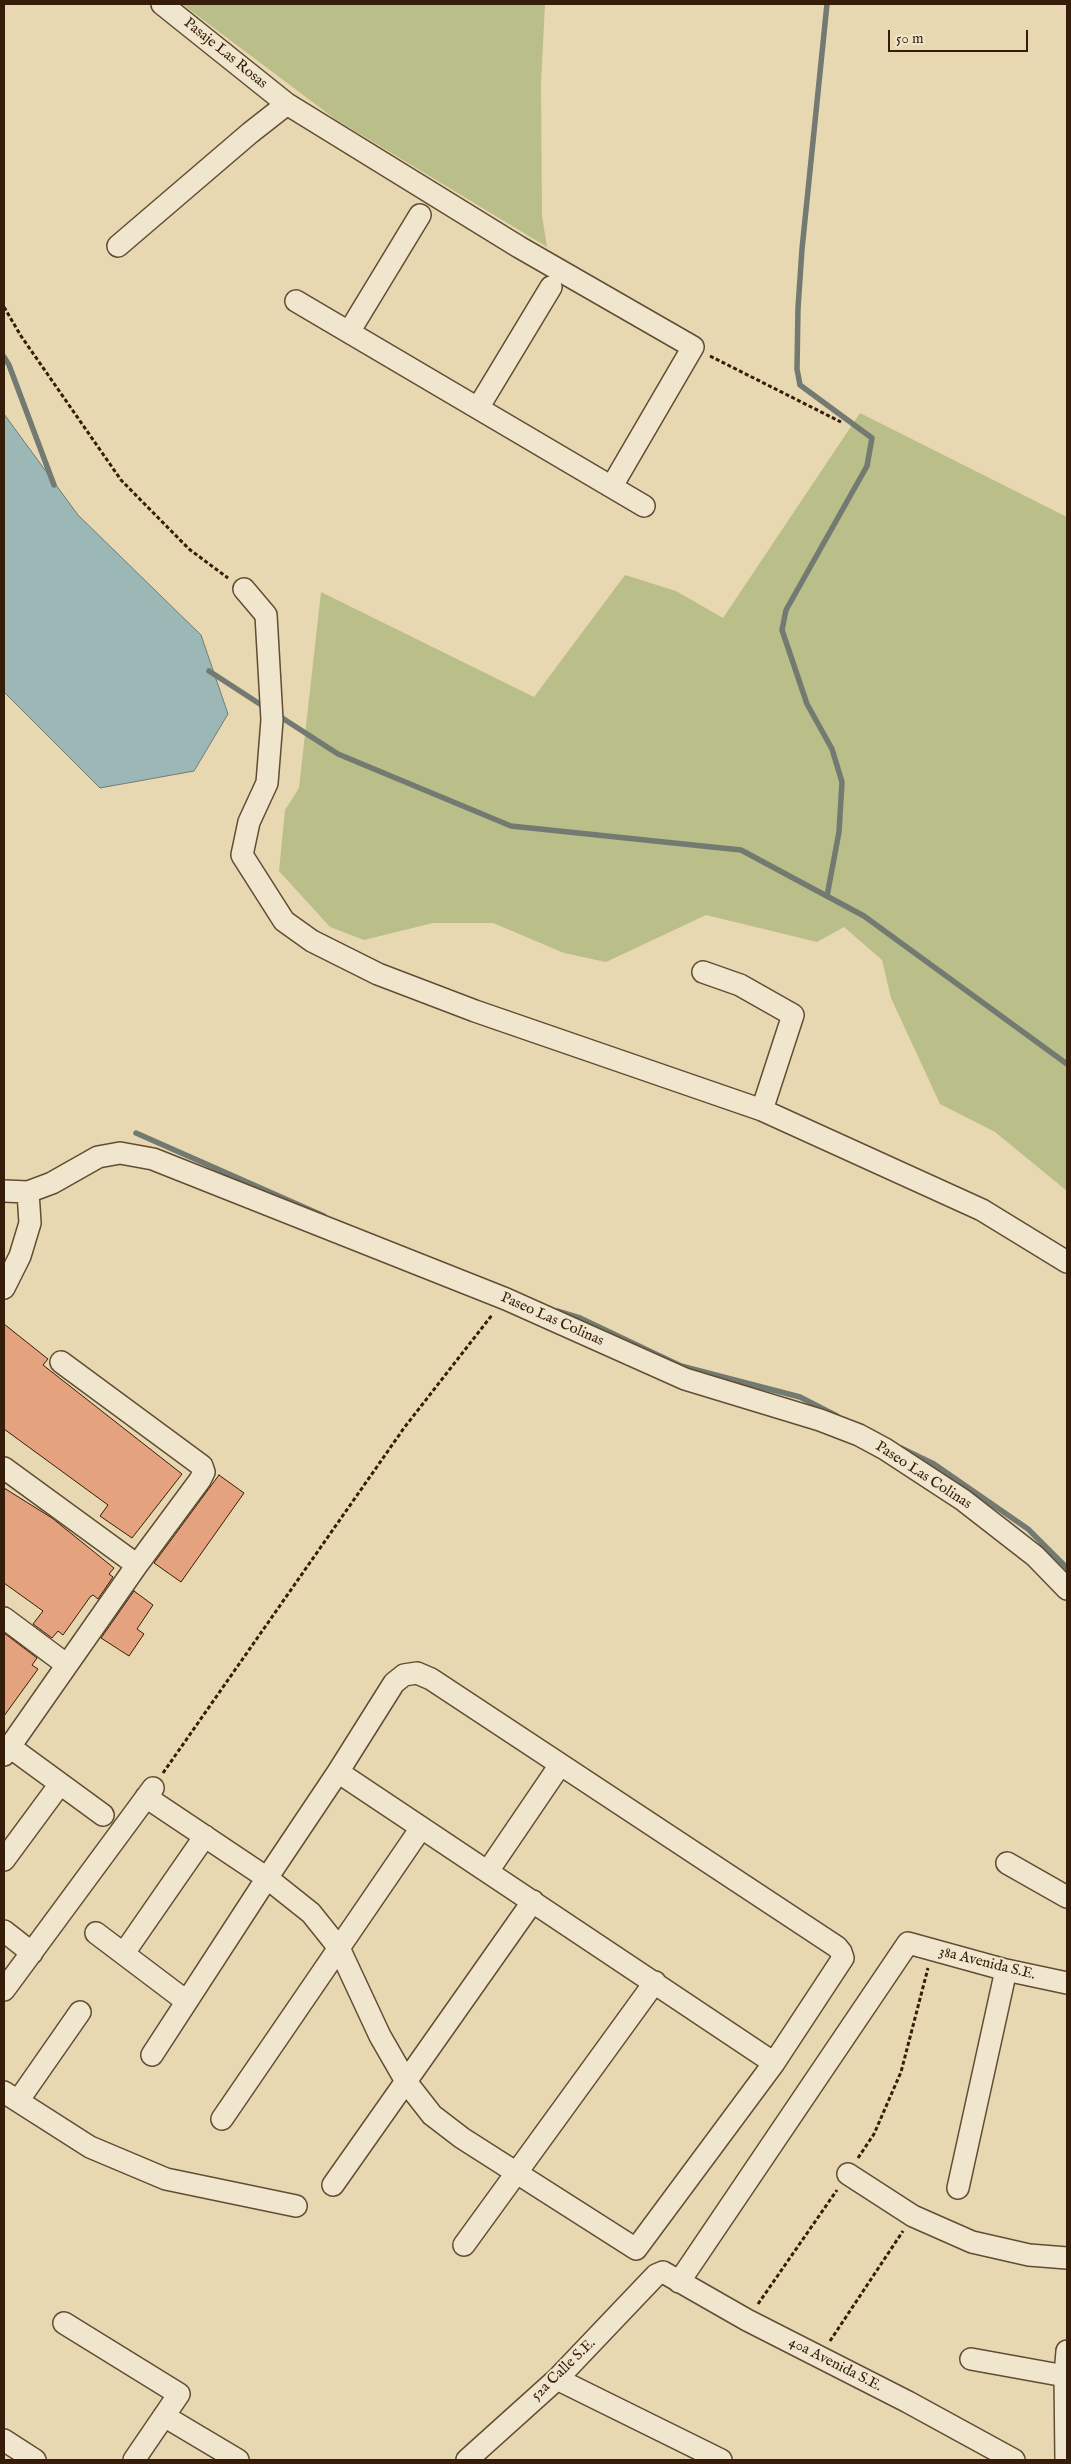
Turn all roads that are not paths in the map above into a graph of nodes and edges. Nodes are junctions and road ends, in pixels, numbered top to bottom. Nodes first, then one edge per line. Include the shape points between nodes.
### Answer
1 (162, 4) edge
2 (287, 104) junction
3 (420, 215) dead end
4 (118, 246) dead end
5 (551, 287) dead end
6 (296, 300) dead end
7 (350, 332) junction
8 (478, 408) junction
9 (612, 486) junction
10 (644, 506) dead end
11 (244, 589) road end
12 (703, 972) dead end
13 (762, 1110) junction
14 (4, 1191) edge
15 (28, 1192) junction
16 (1067, 1262) edge
17 (4, 1288) edge
18 (61, 1362) dead end
19 (4, 1468) edge
20 (136, 1565) junction
21 (1067, 1589) edge
22 (4, 1618) edge
23 (67, 1665) junction
24 (7, 1751) edge
25 (560, 1765) junction
26 (338, 1772) junction
27 (60, 1784) junction
28 (102, 1815) dead end
29 (421, 1828) junction
30 (205, 1836) junction
31 (4, 1860) edge
32 (1007, 1863) dead end
33 (488, 1871) junction
34 (266, 1878) junction
35 (1067, 1897) edge
36 (533, 1901) junction
37 (4, 1931) edge
38 (96, 1933) dead end
39 (339, 1948) junction
40 (32, 1953) junction
41 (124, 1953) junction
42 (1006, 1970) junction
43 (655, 1982) junction
44 (1067, 1983) edge
45 (4, 1990) edge
46 (186, 2001) junction
47 (80, 2012) dead end
48 (152, 2055) dead end
49 (774, 2063) junction
50 (407, 2083) junction
51 (11, 2096) edge
52 (222, 2119) dead end
53 (516, 2173) junction
54 (848, 2174) road end
55 (333, 2185) dead end
56 (958, 2188) dead end
57 (296, 2206) dead end
58 (464, 2245) dead end
59 (636, 2249) junction
60 (1067, 2258) edge
61 (658, 2274) junction
62 (679, 2282) junction
63 (64, 2323) dead end
64 (1067, 2351) edge
65 (971, 2359) dead end
66 (1065, 2376) junction
67 (557, 2379) junction
68 (164, 2416) junction
69 (4, 2440) edge
70 (35, 2460) edge
71 (134, 2460) edge
72 (238, 2460) edge
73 (467, 2460) edge
74 (721, 2460) edge
75 (1014, 2460) edge
76 (1066, 2460) edge

1 - 2 street, Pasaje Las Rosas
2 - 4 street
2 - 9 street, Pasaje Las Rosas via 519,248 693,347
3 - 7 street
5 - 8 street
6 - 7 street
7 - 8 street
8 - 9 street
9 - 10 street
11 - 13 street via 266,615 272,720 266,783 248,822 242,855 284,921 312,941 378,974
12 - 13 street via 740,985 793,1015
13 - 16 street via 982,1210
14 - 15 street, Paseo Las Colinas
15 - 17 street via 30,1223 20,1256
15 - 21 street, Paseo Las Colinas via 52,1183 98,1157 120,1153 153,1159 506,1299 685,1379 859,1435 963,1500 1035,1556
18 - 20 street via 202,1466 204,1472 200,1480
19 - 20 street
20 - 23 street
22 - 23 street
23 - 24 street
24 - 27 street
25 - 26 street via 418,1673 404,1675 394,1683
25 - 33 street
25 - 49 street via 841,1952 840,1965
26 - 29 street
26 - 34 street
27 - 28 street
27 - 31 street
29 - 33 street
29 - 39 street
30 - 34 street, 40a Avenida S.E.
30 - 40 street, 40a Avenida S.E. via 150,1792
30 - 41 street
32 - 35 street
33 - 36 street
34 - 39 street, 40a Avenida S.E. via 312,1914
34 - 46 street
36 - 43 street
36 - 50 street
37 - 40 street
38 - 41 street
39 - 50 street, 40a Avenida S.E. via 380,2036
39 - 52 street
40 - 45 street
41 - 46 street
42 - 44 street, 38a Avenida S.E.
42 - 56 street
42 - 62 street, 38a Avenida S.E. via 908,1943
43 - 49 street
43 - 53 street
46 - 48 street
47 - 51 street
49 - 59 street
50 - 53 street, 40a Avenida S.E. via 432,2115
50 - 55 street
51 - 57 street via 90,2147 166,2180
53 - 58 street
53 - 59 street, 40a Avenida S.E.
54 - 60 street via 913,2216 972,2242 1029,2255
59 - 61 street, 40a Avenida S.E.
61 - 62 street, 40a Avenida S.E. via 663,2272
61 - 67 street, 52a Calle S.E.
62 - 75 street, 40a Avenida S.E.
63 - 68 street via 179,2394
64 - 66 street
65 - 66 street
66 - 76 street
67 - 73 street, 52a Calle S.E.
67 - 74 street
68 - 71 street
68 - 72 street
69 - 70 street

